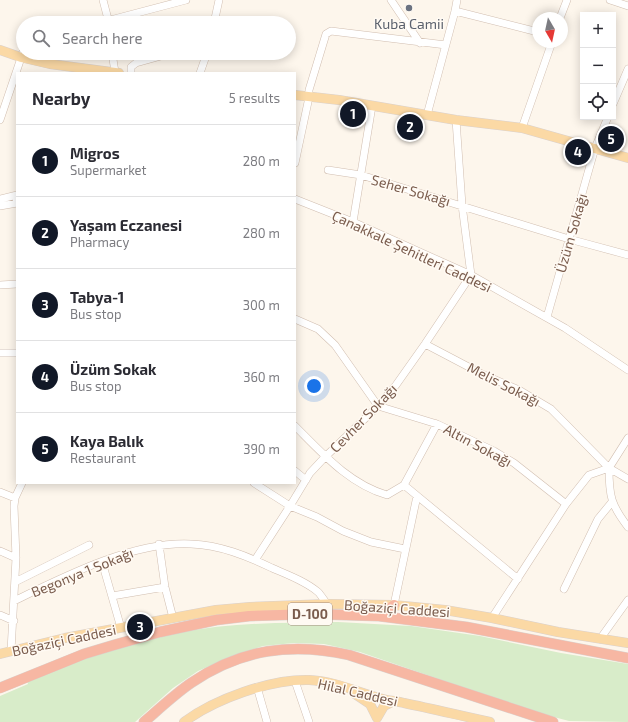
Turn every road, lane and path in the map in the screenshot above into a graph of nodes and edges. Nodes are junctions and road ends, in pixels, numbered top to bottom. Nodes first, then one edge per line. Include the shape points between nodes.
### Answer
1 (103, 0) edge
2 (186, 0) edge
3 (219, 0) edge
4 (392, 0) edge
5 (457, 0) edge
6 (567, 0) edge
7 (610, 0) edge
8 (628, 6) edge
9 (455, 12) junction
10 (562, 12) edge
11 (107, 16) edge
12 (130, 16) edge
13 (216, 16) edge
14 (532, 31) edge
15 (420, 43) junction
16 (446, 45) junction
17 (550, 48) edge
18 (0, 50) edge
19 (16, 53) edge
20 (20, 60) edge
21 (39, 60) edge
22 (114, 60) edge
23 (147, 60) edge
24 (205, 60) edge
25 (628, 69) edge
26 (82, 71) edge
27 (16, 72) edge
28 (16, 72) edge
29 (100, 72) edge
30 (117, 72) edge
31 (130, 72) edge
32 (200, 72) edge
33 (296, 95) edge
34 (309, 96) junction
35 (616, 97) edge
36 (372, 106) junction
37 (427, 115) junction
38 (0, 120) edge
39 (456, 120) junction
40 (607, 120) edge
41 (522, 128) junction
42 (594, 148) junction
43 (296, 158) edge
44 (628, 158) edge
45 (328, 170) dead end
46 (361, 175) junction
47 (16, 195) edge
48 (0, 199) edge
49 (296, 199) edge
50 (16, 203) edge
51 (462, 205) junction
52 (0, 206) edge
53 (353, 222) junction
54 (569, 239) junction
55 (628, 255) edge
56 (471, 275) junction
57 (0, 284) edge
58 (16, 284) edge
59 (547, 317) junction
60 (296, 319) edge
61 (425, 344) junction
62 (0, 353) edge
63 (16, 353) edge
64 (628, 370) edge
65 (378, 406) junction
66 (437, 424) junction
67 (296, 427) edge
68 (628, 438) edge
69 (325, 457) junction
70 (609, 468) junction
71 (296, 472) edge
72 (628, 479) edge
73 (306, 480) junction
74 (22, 484) edge
75 (256, 484) edge
76 (404, 485) junction
77 (0, 492) edge
78 (417, 496) junction
79 (15, 498) junction
80 (612, 502) junction
81 (566, 504) junction
82 (290, 506) junction
83 (628, 527) edge
84 (159, 544) junction
85 (89, 545) dead end
86 (405, 549) junction
87 (0, 551) edge
88 (16, 558) junction
89 (255, 560) junction
90 (102, 562) junction
91 (518, 579) junction
92 (15, 582) junction
93 (165, 587) junction
94 (564, 589) dead end
95 (112, 596) junction
96 (628, 600) edge
97 (14, 601) junction
98 (327, 604) junction
99 (394, 605) junction
100 (0, 615) edge
101 (379, 616) junction
102 (173, 618) junction
103 (492, 618) junction
104 (14, 621) junction
105 (121, 628) junction
106 (600, 638) junction
107 (628, 643) edge
108 (11, 651) junction
109 (0, 654) edge
110 (628, 658) edge
111 (295, 681) junction
112 (340, 686) junction
113 (257, 687) junction
114 (0, 688) edge
115 (394, 701) junction
116 (378, 720) edge
117 (144, 722) edge
118 (184, 722) edge
119 (267, 722) edge
120 (309, 722) edge
121 (490, 722) edge
122 (553, 722) edge

1 - 11 street
2 - 12 street
3 - 13 street
4 - 15 street
5 - 9 street
6 - 10 street
7 - 8 street
9 - 14 street
9 - 16 street
15 - 16 street
15 - 34 street via 331,31 326,34 308,90
16 - 37 street
17 - 41 street
18 - 19 main road
20 - 28 street
21 - 26 main road
22 - 30 street
23 - 31 street via 136,63 131,67
24 - 32 street
25 - 35 street
26 - 29 main road
27 - 38 street
33 - 34 main road
34 - 36 main road
34 - 43 street
36 - 37 main road
36 - 46 street
37 - 39 main road
39 - 41 main road
39 - 51 street
40 - 42 street, Üzüm Sokağı
41 - 42 main road
42 - 44 main road
42 - 54 street, Üzüm Sokağı
45 - 46 street, Seher Sokağı
46 - 51 street, Seher Sokağı
46 - 53 street
47 - 48 street
49 - 53 street, Çanakkale Şehitleri Caddesi
50 - 52 street
51 - 54 street, Seher Sokağı
51 - 56 street
53 - 56 street, Çanakkale Şehitleri Caddesi
54 - 55 street, Seher Sokağı
54 - 59 street, Üzüm Sokağı
56 - 59 street, Çanakkale Şehitleri Caddesi
56 - 61 street, Cevher Sokağı
57 - 58 street
59 - 64 street, Çanakkale Şehitleri Caddesi
60 - 65 street via 318,329 334,345
61 - 65 street, Cevher Sokağı
61 - 70 street, Melis Sokağı via 551,408
62 - 63 street
65 - 66 street, Altın Sokağı
65 - 69 street, Cevher Sokağı
66 - 76 street
66 - 81 street, Altın Sokağı via 514,463
67 - 69 street
68 - 70 street
69 - 73 street, Cevher Sokağı
69 - 76 street via 373,491 386,495
70 - 72 street, Melis Sokağı
70 - 80 street
70 - 81 street via 589,475
71 - 73 street
73 - 82 street, Cevher Sokağı
74 - 79 street
75 - 82 street
76 - 78 street
77 - 79 street
78 - 86 street
78 - 91 street
79 - 88 street
80 - 83 street
80 - 94 street via 598,520
81 - 91 street
82 - 86 street via 317,517 343,532 371,542
82 - 89 street, Cevher Sokağı
84 - 89 street, Begonya 1 Sokağı via 192,544 222,548
84 - 90 street, Begonya 1 Sokağı
84 - 93 street
85 - 92 street
86 - 99 street
87 - 88 street
88 - 92 street
89 - 98 street, Begonya 1 Sokağı via 306,584 319,593
90 - 95 street
90 - 97 street, Begonya 1 Sokağı
91 - 103 street
92 - 97 street
93 - 95 street
93 - 102 street
95 - 105 street
96 - 106 street
97 - 104 street
98 - 99 main road, Boğaziçi Caddesi
98 - 102 main road, Boğaziçi Caddesi via 216,610
99 - 101 highway
99 - 103 main road, Boğaziçi Caddesi
100 - 104 street
101 - 110 highway, D-100 via 466,627
101 - 114 highway, D-100 via 280,615 216,620 114,644
102 - 105 main road, Boğaziçi Caddesi
103 - 106 main road, Boğaziçi Caddesi
104 - 108 street
105 - 108 main road, Boğaziçi Caddesi
106 - 107 main road, Boğaziçi Caddesi
108 - 109 main road, Boğaziçi Caddesi
111 - 112 main road, Hilal Caddesi via 310,680
111 - 113 main road, Hilal Caddesi
111 - 120 street
112 - 115 main road, Hilal Caddesi
112 - 116 main road via 367,701
113 - 118 main road, Hilal Caddesi via 213,704
113 - 119 street
115 - 116 main road via 384,706
115 - 121 main road, Hilal Caddesi
117 - 122 highway via 192,682 219,667 263,652 299,648 350,655

